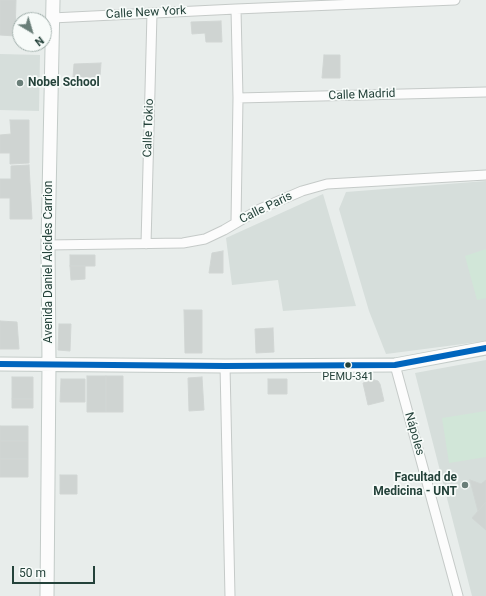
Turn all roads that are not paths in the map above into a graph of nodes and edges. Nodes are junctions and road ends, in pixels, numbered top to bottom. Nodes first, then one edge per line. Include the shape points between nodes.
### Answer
1 (53, 0) edge
2 (455, 0) edge
3 (236, 9) junction
4 (152, 13) junction
5 (52, 18) joint
6 (51, 52) edge
7 (486, 92) edge
8 (238, 98) junction
9 (486, 175) edge
10 (236, 222) junction
11 (146, 244) junction
12 (48, 245) junction
13 (486, 348) edge
14 (0, 364) edge
15 (49, 364) junction
16 (395, 365) junction
17 (225, 366) junction
18 (47, 596) edge
19 (230, 596) edge
20 (458, 596) edge

1 - 5 street, Avenida Daniel Alcides Carrion
2 - 3 street, Calle New York
3 - 4 street, Calle New York
3 - 8 street
4 - 5 street, Calle New York
4 - 11 street, Calle Tokio
6 - 12 street, Avenida Daniel Alcides Carrion
7 - 8 street, Calle Madrid
8 - 10 street
9 - 10 street, Calle Paris via 327,184 302,190
10 - 11 street, Calle Paris via 205,239 183,243
11 - 12 street, Calle Paris
12 - 15 street, Avenida Daniel Alcides Carrion
13 - 16 street
14 - 15 street
15 - 17 street
15 - 18 street, Avenida Daniel Alcides Carrion
16 - 17 street
16 - 20 street, Nápoles
17 - 19 street

